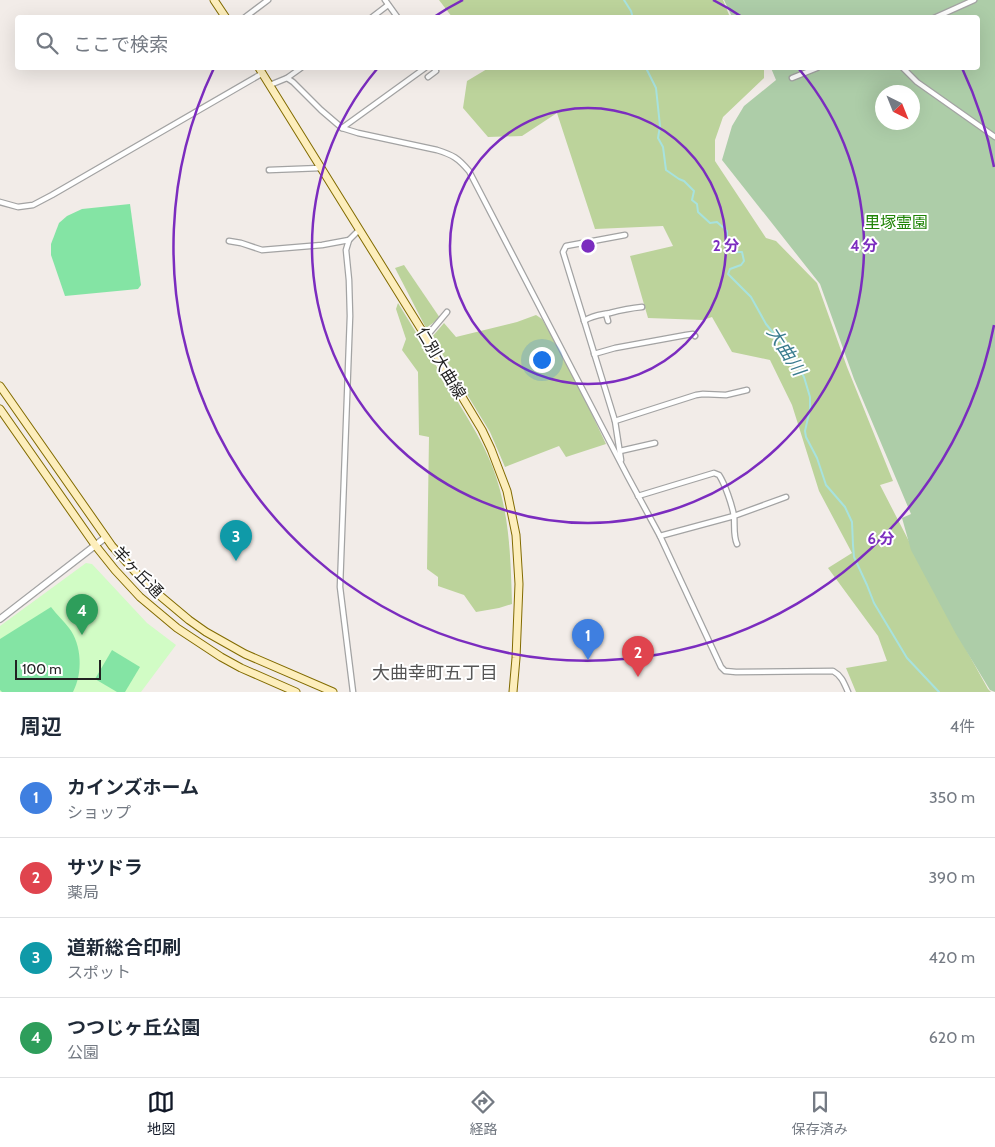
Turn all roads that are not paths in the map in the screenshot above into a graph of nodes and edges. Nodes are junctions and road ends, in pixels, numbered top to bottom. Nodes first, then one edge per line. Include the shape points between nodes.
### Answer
1 (214, 0) edge
2 (268, 0) edge
3 (974, 0) edge
4 (386, 2) edge
5 (224, 15) edge
6 (248, 15) edge
7 (374, 15) edge
8 (396, 15) edge
9 (941, 15) edge
10 (261, 70) edge
11 (298, 70) edge
12 (423, 70) edge
13 (435, 70) edge
14 (813, 70) edge
15 (905, 70) edge
16 (428, 77) dead end
17 (287, 78) junction
18 (792, 78) dead end
19 (270, 85) junction
20 (342, 128) junction
21 (995, 137) edge
22 (321, 168) junction
23 (269, 170) dead end
24 (0, 202) edge
25 (359, 230) junction
26 (625, 235) dead end
27 (349, 240) junction
28 (229, 241) dead end
29 (642, 307) dead end
30 (448, 312) dead end
31 (606, 314) junction
32 (584, 321) junction
33 (608, 321) dead end
34 (696, 336) dead end
35 (426, 337) junction
36 (594, 354) junction
37 (0, 386) edge
38 (747, 390) dead end
39 (0, 409) edge
40 (615, 421) junction
41 (655, 443) dead end
42 (620, 451) junction
43 (622, 466) junction
44 (638, 496) junction
45 (786, 497) dead end
46 (734, 516) junction
47 (660, 536) junction
48 (106, 537) junction
49 (737, 544) dead end
50 (95, 545) junction
51 (0, 618) edge
52 (296, 692) edge
53 (333, 692) edge
54 (354, 692) edge
55 (513, 692) edge
56 (848, 692) edge

1 - 5 main road
2 - 6 street
3 - 9 street
4 - 7 street
4 - 8 street
10 - 19 main road, 仁別大曲線
10 - 24 street via 33,205 18,207
11 - 17 street
12 - 20 street
13 - 16 street
14 - 18 street
15 - 21 street
17 - 19 street
17 - 20 street
19 - 22 main road, 仁別大曲線
20 - 43 street via 450,154 469,170
22 - 23 street
22 - 25 main road, 仁別大曲線
25 - 27 street
25 - 35 main road, 仁別大曲線
26 - 32 street via 566,246 562,252
27 - 28 street via 262,250
27 - 54 street via 346,250 350,316 340,587
29 - 31 street
30 - 35 street
31 - 32 street
31 - 33 street
32 - 36 street
34 - 36 street via 644,342
35 - 55 main road, 仁別大曲線 via 482,430 507,491 516,535 519,584
36 - 40 street
37 - 48 main road, 羊ヶ丘通
38 - 40 street via 726,395 696,395
39 - 50 main road, 羊ヶ丘通
40 - 42 street
41 - 42 street
42 - 43 street
43 - 44 street
44 - 46 street via 714,473 723,481
44 - 47 street
45 - 46 street
46 - 47 street
46 - 49 street
47 - 56 street via 725,671 833,671 842,679
48 - 50 street
48 - 53 main road, 羊ヶ丘通 via 146,584 206,632 245,654
50 - 51 street
50 - 52 main road, 羊ヶ丘通 via 140,597 177,628 241,668

